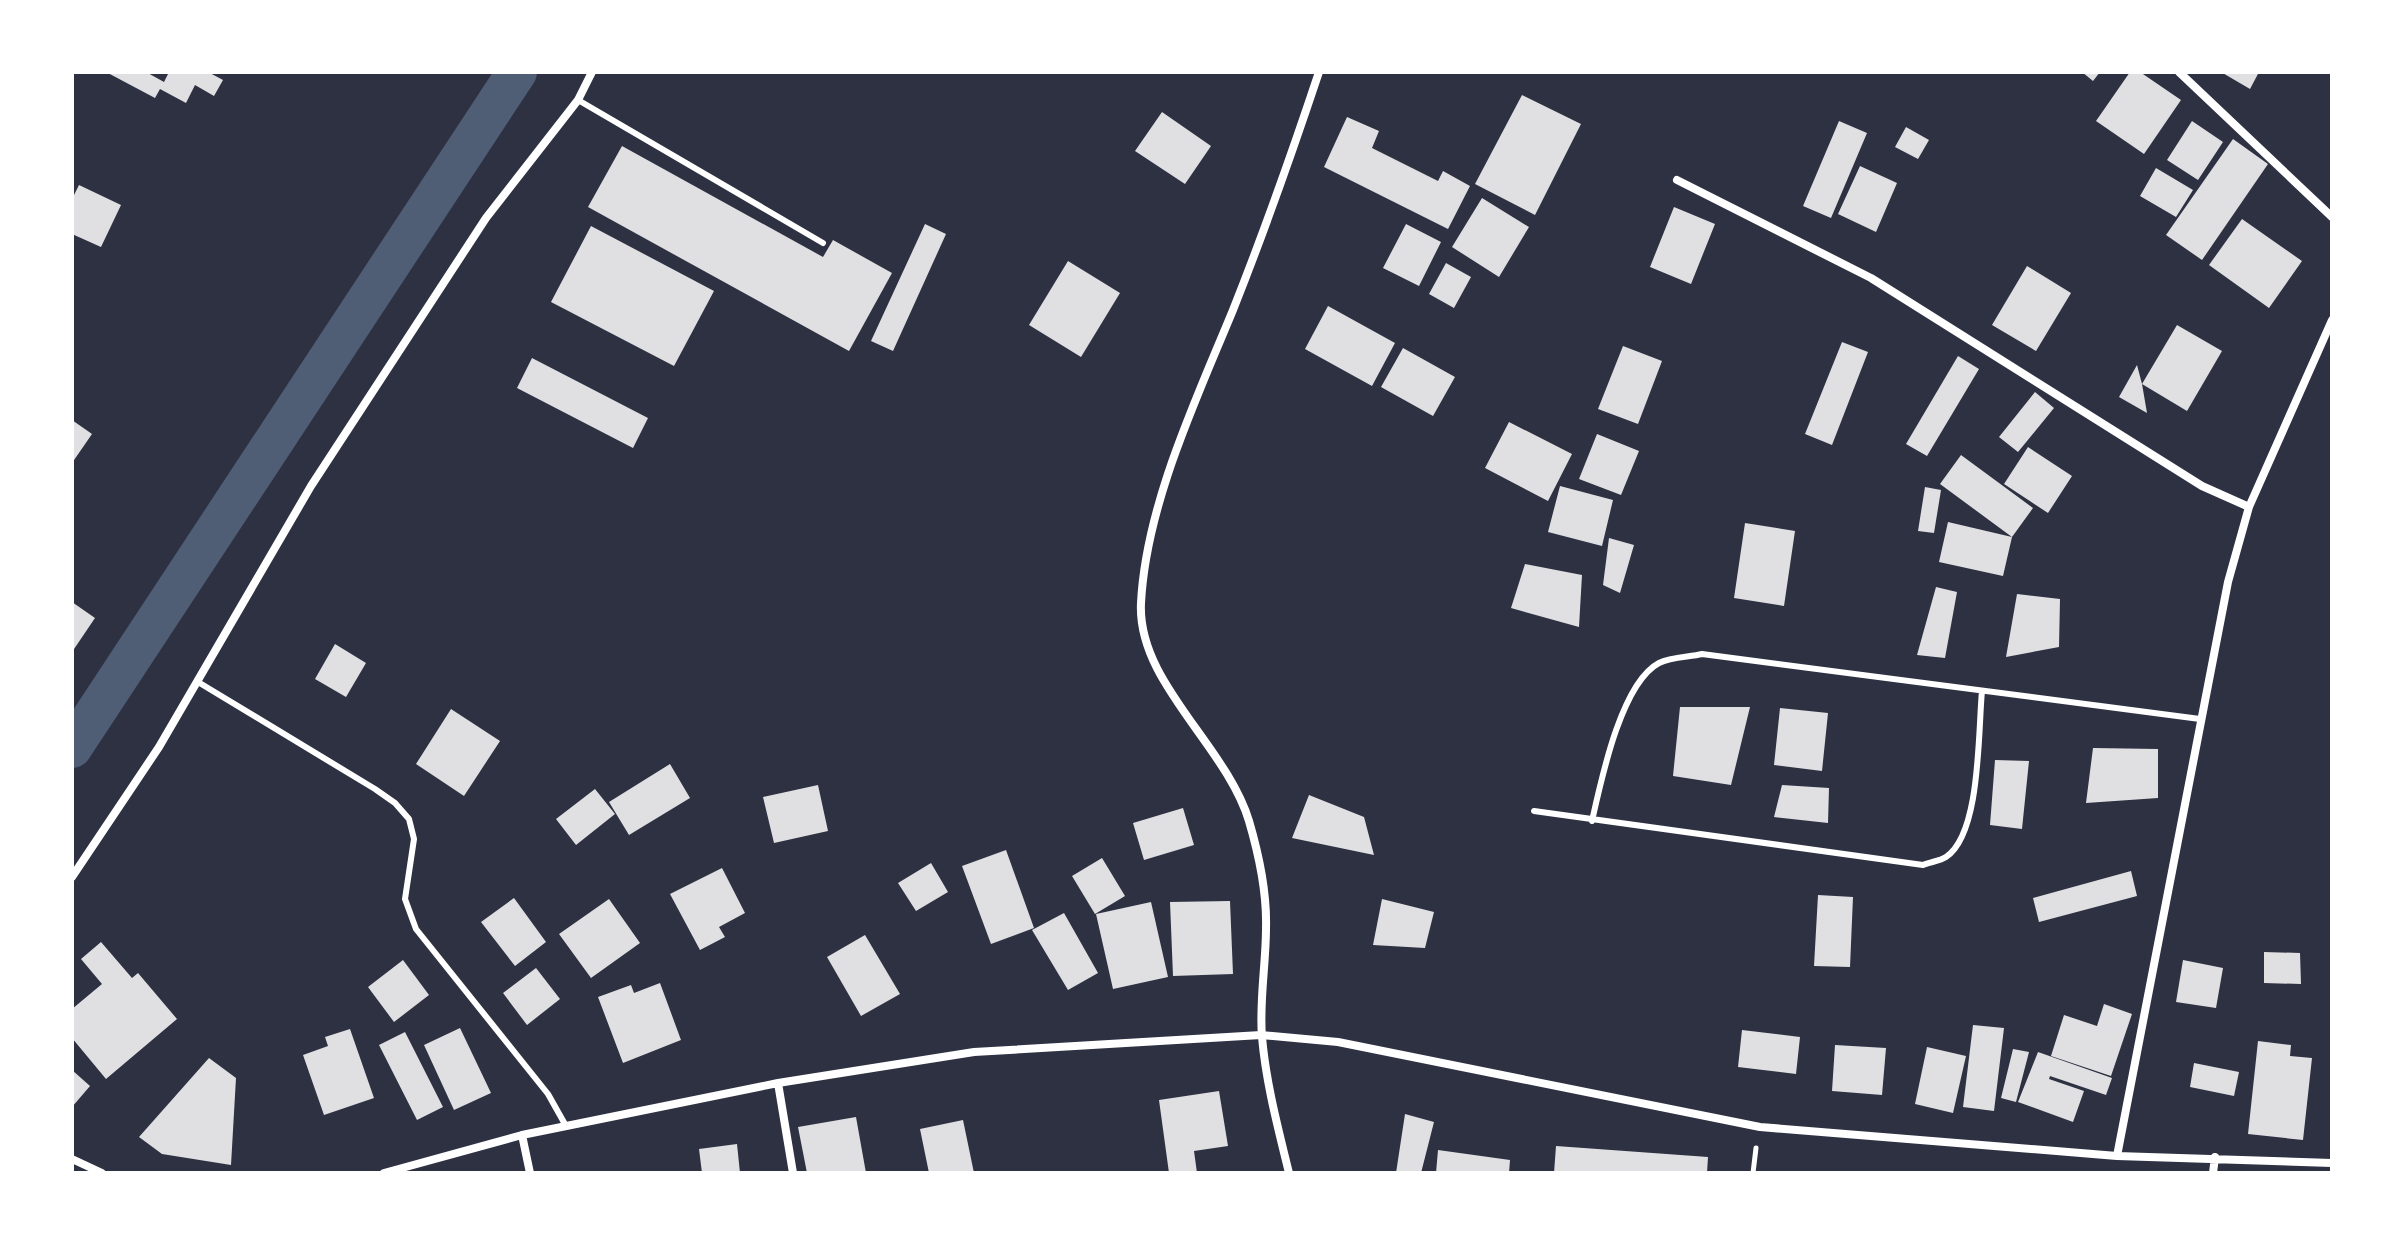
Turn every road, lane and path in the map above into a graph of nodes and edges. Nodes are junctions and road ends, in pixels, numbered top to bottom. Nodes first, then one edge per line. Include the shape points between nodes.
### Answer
1 (592, 72) edge
2 (1319, 72) edge
3 (2179, 72) edge
4 (578, 100) junction
5 (1677, 180) dead end
6 (2332, 217) edge
7 (823, 243) dead end
8 (2332, 320) edge
9 (2249, 507) junction
10 (198, 682) junction
11 (1982, 691) junction
12 (2200, 719) junction
13 (1534, 811) dead end
14 (1592, 821) junction
15 (72, 877) edge
16 (1261, 1035) junction
17 (778, 1083) junction
18 (566, 1126) junction
19 (522, 1135) junction
20 (2117, 1156) junction
21 (2215, 1157) junction
22 (72, 1159) edge
23 (2332, 1163) edge
24 (102, 1173) edge
25 (384, 1173) edge
26 (530, 1173) edge
27 (793, 1173) edge
28 (1289, 1173) edge
29 (2213, 1173) edge

1 - 4 street
2 - 16 street via 1274,208 1171,463 1141,602 1150,655 1230,774 1248,819 1261,867 1266,924
3 - 6 street
4 - 7 lane
4 - 10 street via 486,218 336,448
5 - 9 street via 1871,278 2202,486
8 - 9 street
9 - 12 street
10 - 15 street
10 - 18 lane via 375,789 409,819 414,839 405,899 416,929 548,1094
11 - 12 lane
11 - 14 lane via 1702,654 1658,663 1627,700
11 - 14 lane via 1970,820 1946,857 1923,865
12 - 20 street
13 - 14 lane
16 - 17 street via 974,1052
16 - 20 street via 1338,1042 1760,1127
16 - 28 street
17 - 18 street
17 - 27 street
18 - 19 street
19 - 25 street
19 - 26 street
20 - 21 street
21 - 23 street
21 - 29 street
22 - 24 street

